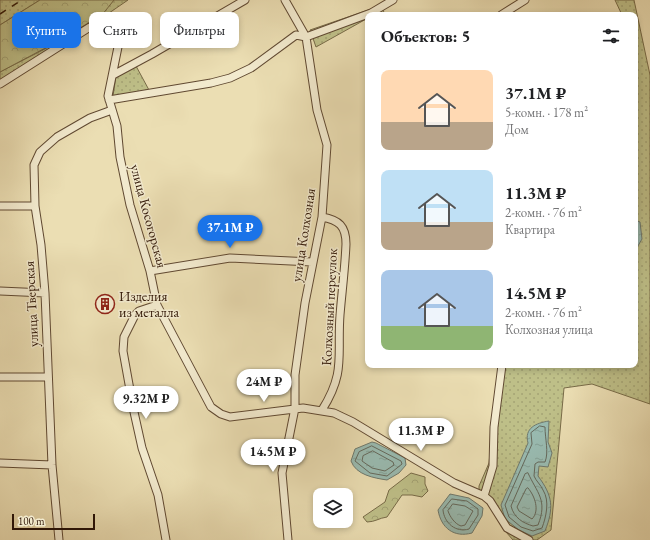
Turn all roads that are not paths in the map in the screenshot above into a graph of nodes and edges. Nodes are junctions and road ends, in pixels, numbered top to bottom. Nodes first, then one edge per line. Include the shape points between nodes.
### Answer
1 (245, 0) edge
2 (285, 0) edge
3 (393, 0) edge
4 (525, 0) edge
5 (375, 12) edge
6 (506, 12) edge
7 (365, 16) edge
8 (306, 37) junction
9 (113, 74) junction
10 (0, 84) edge
11 (109, 100) junction
12 (112, 110) junction
13 (0, 206) edge
14 (35, 206) junction
15 (322, 217) junction
16 (312, 262) junction
17 (150, 271) junction
18 (0, 291) edge
19 (45, 293) junction
20 (157, 305) junction
21 (502, 368) edge
22 (0, 377) edge
23 (48, 377) junction
24 (294, 408) junction
25 (322, 410) junction
26 (0, 463) edge
27 (52, 465) junction
28 (484, 496) junction
29 (59, 540) edge
30 (166, 540) edge
31 (288, 540) edge
32 (529, 540) edge

1 - 9 street
2 - 8 street, улица Колхозная
3 - 5 street
4 - 6 street
7 - 8 street
8 - 11 street via 296,36 251,68 230,78
8 - 15 street, улица Колхозная via 317,110 326,142
9 - 10 street via 118,53 117,39 108,23 102,23 90,27
9 - 11 street
11 - 12 street, улица Косогорская
12 - 14 street, улица Тверская via 96,114 66,131 40,152 34,161 33,171
12 - 17 street, улица Косогорская via 117,126 120,163
13 - 14 street
14 - 19 street, улица Тверская
15 - 16 street, улица Колхозная
15 - 25 street, Колхозный переулок via 341,224 346,238 339,371 334,388
16 - 17 street via 230,258
16 - 24 street, улица Колхозная via 295,370
17 - 20 street, улица Косогорская
18 - 19 street
19 - 23 street, улица Тверская
20 - 24 street, улица Косогорская via 210,405 221,414 238,417
20 - 30 street via 135,315 124,337 123,351 142,448 158,496
21 - 28 street via 494,427 493,466
22 - 23 street
23 - 27 street, улица Тверская
24 - 25 street
24 - 31 street, улица Колхозная via 282,477
25 - 28 street via 353,422 454,483
26 - 27 street
27 - 29 street, улица Тверская
28 - 32 street via 507,528

